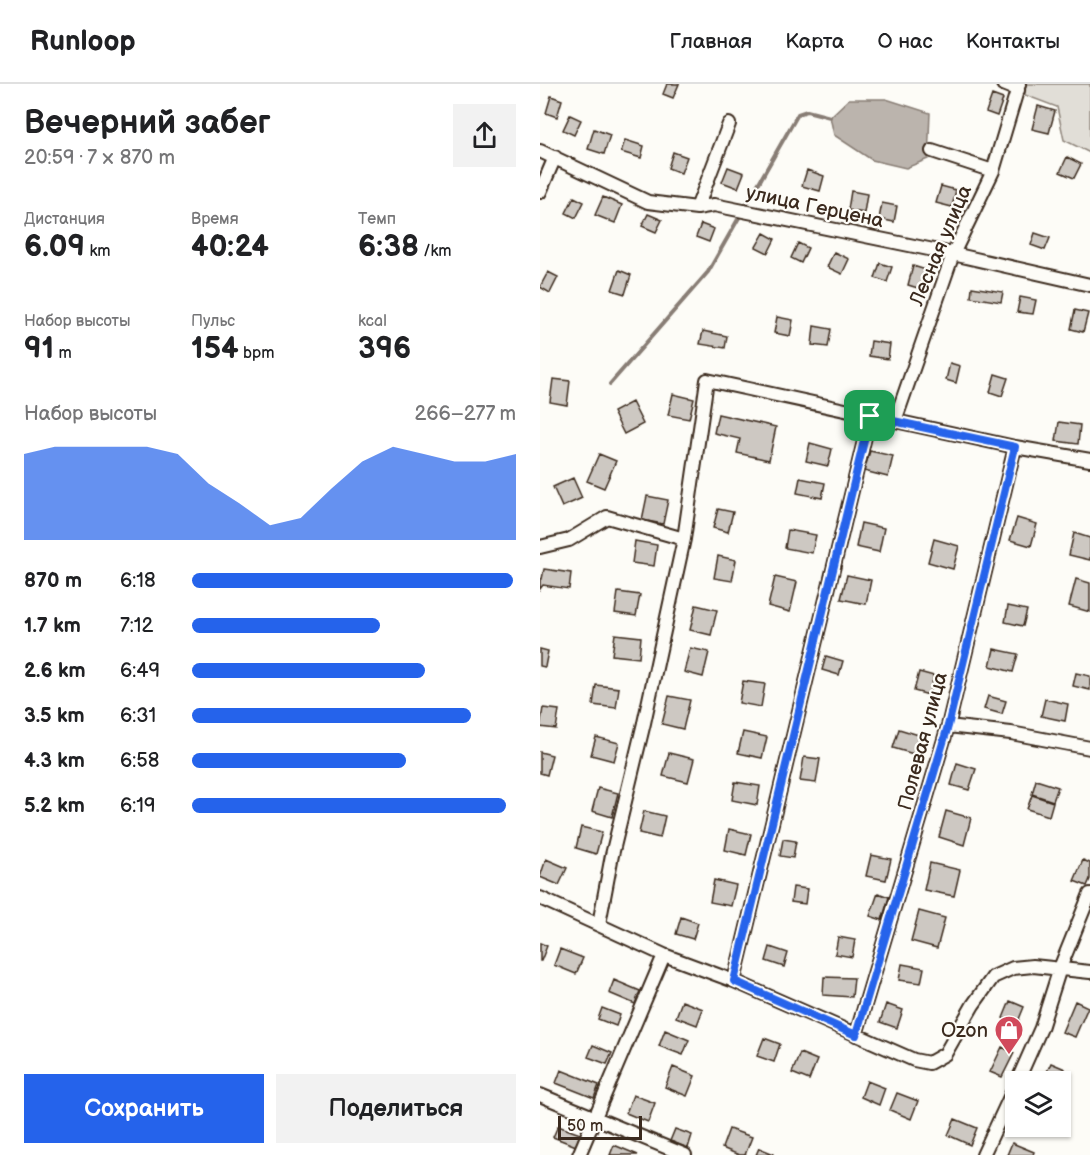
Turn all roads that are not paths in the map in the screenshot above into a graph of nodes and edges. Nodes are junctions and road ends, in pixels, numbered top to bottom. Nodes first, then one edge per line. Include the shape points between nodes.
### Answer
1 (1002, 84) edge
2 (1019, 87) edge
3 (729, 124) dead end
4 (540, 151) edge
5 (932, 151) dead end
6 (555, 157) junction
7 (993, 171) junction
8 (540, 192) edge
9 (697, 208) junction
10 (954, 254) junction
11 (1090, 285) edge
12 (870, 416) junction
13 (895, 421) junction
14 (1014, 450) junction
15 (1090, 460) edge
16 (684, 539) junction
17 (540, 547) edge
18 (948, 726) junction
19 (1090, 748) edge
20 (1090, 894) edge
21 (540, 898) edge
22 (599, 924) junction
23 (664, 955) junction
24 (1060, 968) junction
25 (1013, 969) junction
26 (990, 971) dead end
27 (1090, 972) edge
28 (734, 981) junction
29 (856, 1035) junction
30 (1021, 1071) edge
31 (540, 1095) edge
32 (1005, 1107) edge
33 (596, 1117) junction
34 (579, 1155) edge
35 (685, 1155) edge
36 (983, 1155) edge

1 - 2 street
2 - 7 street, Лесная улица
3 - 9 street
4 - 6 street, улица Герцена
5 - 7 street
6 - 8 street
6 - 9 street, улица Герцена via 648,202
7 - 10 street, Лесная улица
9 - 10 street, улица Герцена via 714,205
10 - 11 street, улица Герцена
10 - 13 street, Лесная улица
12 - 13 street
12 - 16 street via 706,380
12 - 28 street
13 - 14 street
14 - 15 street
14 - 18 street, Полевая улица
16 - 17 street via 607,517 569,540
16 - 22 street
18 - 19 street
18 - 29 street, Полевая улица
20 - 24 street
21 - 22 street
22 - 23 street
23 - 28 street
23 - 33 street
24 - 25 street
24 - 27 street
24 - 30 street via 1041,1028
25 - 26 street
25 - 29 street via 993,977 945,1054 929,1063
28 - 29 street
31 - 33 street
32 - 36 street
33 - 34 street
33 - 35 street

